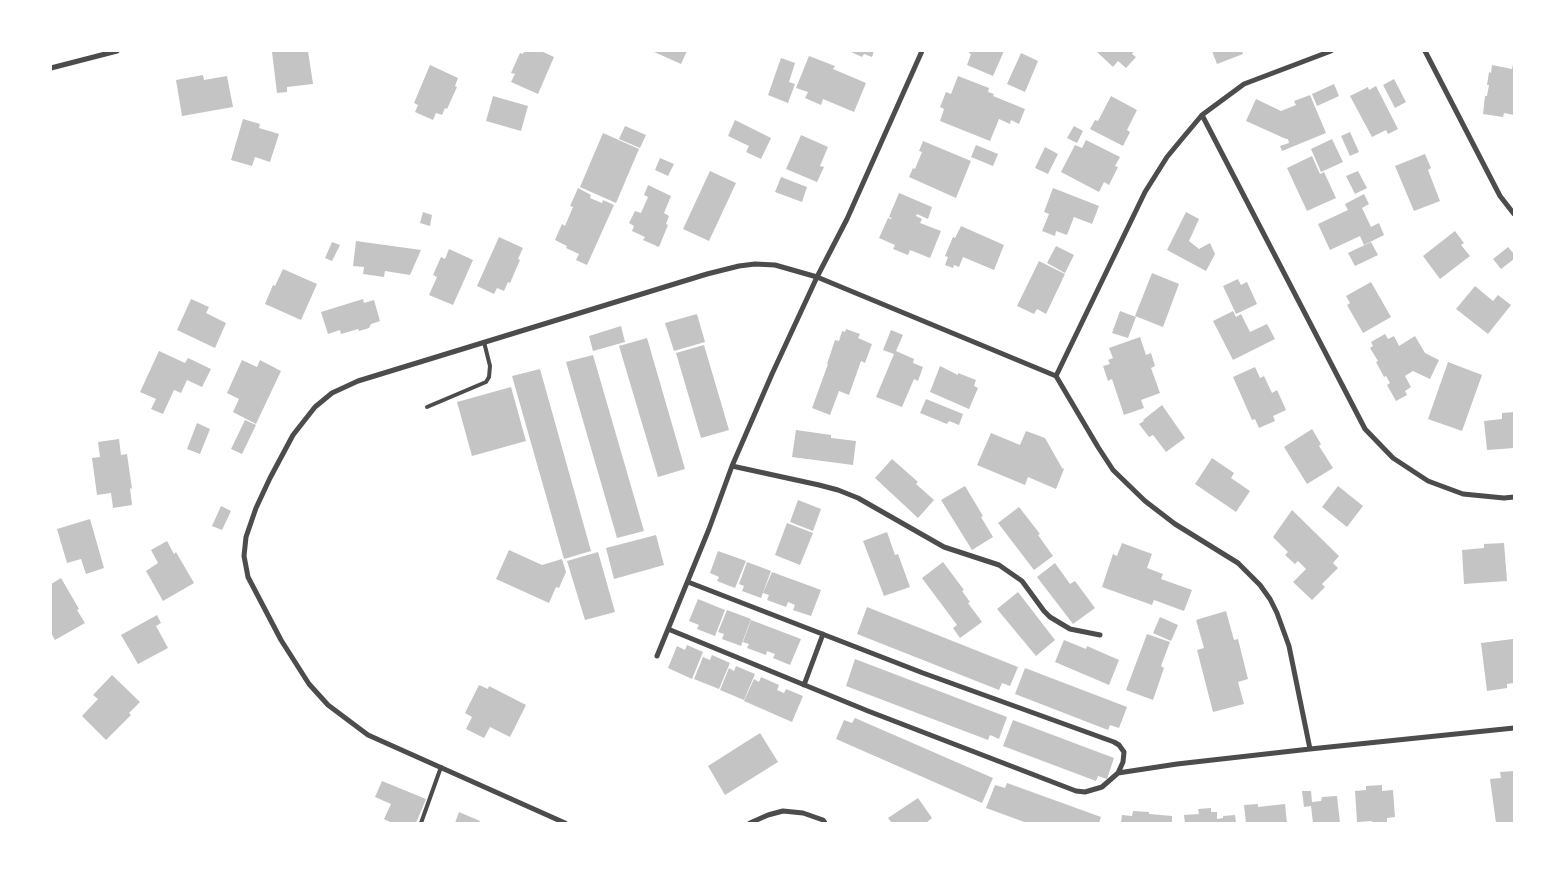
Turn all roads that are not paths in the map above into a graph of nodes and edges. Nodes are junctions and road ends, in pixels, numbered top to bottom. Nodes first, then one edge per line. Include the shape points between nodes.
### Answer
1 (117, 51) edge
2 (922, 51) edge
3 (1331, 51) edge
4 (1425, 51) edge
5 (51, 68) edge
6 (1202, 115) junction
7 (1514, 214) edge
8 (817, 277) junction
9 (484, 342) junction
10 (1056, 376) junction
11 (427, 407) dead end
12 (732, 466) junction
13 (1514, 497) edge
14 (688, 582) junction
15 (668, 629) junction
16 (823, 634) junction
17 (1100, 634) dead end
18 (657, 656) dead end
19 (804, 685) junction
20 (1514, 728) edge
21 (1310, 749) junction
22 (442, 767) junction
23 (1118, 773) junction
24 (421, 823) edge
25 (565, 823) edge
26 (750, 823) edge
27 (825, 823) edge

1 - 5 street
2 - 8 street via 847,219
3 - 6 street via 1244,84
4 - 7 street via 1500,196
6 - 10 street via 1167,157 1145,192
6 - 13 street via 1365,429 1393,458 1428,481 1463,494
8 - 9 street via 775,265 739,266
8 - 10 street
8 - 12 street
9 - 11 lane via 490,366 486,382
9 - 22 street via 358,381 332,393 314,408 293,435 266,486 246,537 244,556 248,577 281,640 309,684 328,705 368,735
10 - 21 street via 1113,470 1175,524 1238,563 1270,599 1289,646
12 - 14 street
12 - 17 street via 819,485 858,498 944,547 1012,572 1050,617 1070,629
14 - 15 street
14 - 16 street
15 - 18 street
15 - 19 street
16 - 19 street
16 - 23 street via 1114,742 1124,752
19 - 23 street via 1076,791 1102,787
20 - 21 street
21 - 23 street
22 - 24 lane
22 - 25 street
26 - 27 street via 783,811 803,813

